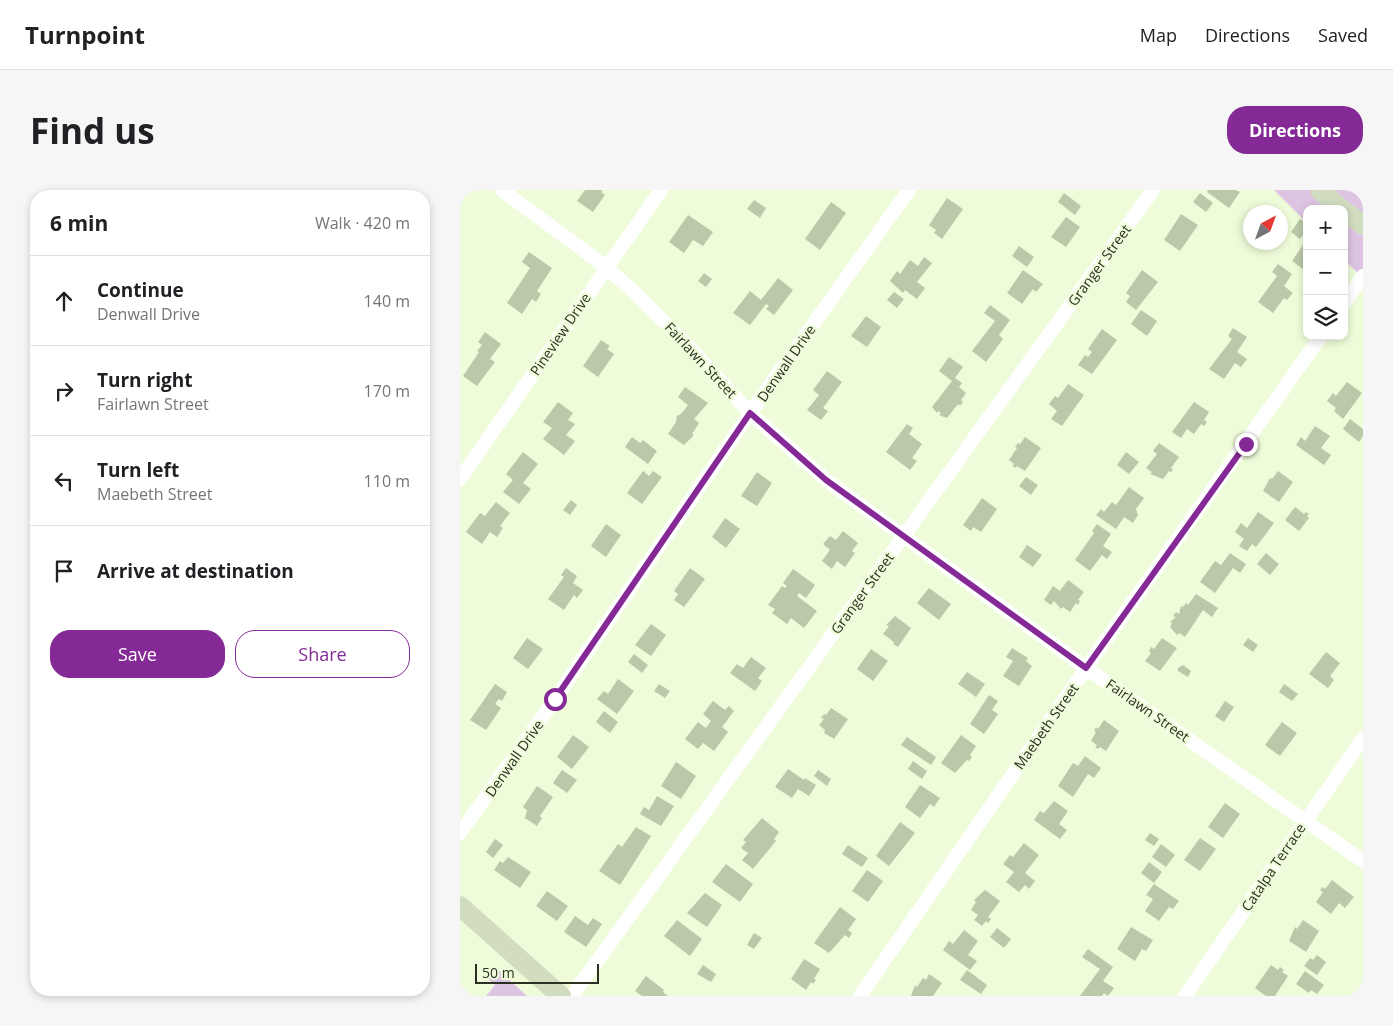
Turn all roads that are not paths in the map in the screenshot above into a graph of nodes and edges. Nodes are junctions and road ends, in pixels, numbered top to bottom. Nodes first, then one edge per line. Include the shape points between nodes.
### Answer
1 (502, 190) edge
2 (661, 190) edge
3 (909, 190) edge
4 (1153, 190) edge
5 (1320, 190) edge
6 (1337, 205) edge
7 (1348, 214) edge
8 (1363, 225) edge
9 (606, 267) junction
10 (1363, 276) edge
11 (1348, 297) edge
12 (1318, 340) edge
13 (750, 413) junction
14 (460, 479) edge
15 (904, 535) junction
16 (1086, 668) junction
17 (1363, 738) edge
18 (1305, 820) junction
19 (460, 833) edge
20 (1363, 861) edge
21 (460, 906) edge
22 (561, 996) edge
23 (572, 996) edge
24 (860, 996) edge
25 (1184, 996) edge

1 - 9 street, Fairlawn Street
2 - 9 street, Pineview Drive
3 - 13 street, Denwall Drive
4 - 15 street, Granger Street
5 - 6 main road
7 - 8 main road
9 - 13 street, Fairlawn Street via 665,321
9 - 14 street, Pineview Drive
10 - 11 street
12 - 16 street, Maebeth Street
13 - 15 street, Fairlawn Street via 826,480
13 - 19 street, Denwall Drive
15 - 16 street, Fairlawn Street
15 - 23 street, Granger Street
16 - 18 street, Fairlawn Street
16 - 24 street, Maebeth Street
17 - 18 street, Catalpa Terrace
18 - 20 street, Fairlawn Street
18 - 25 street, Catalpa Terrace
21 - 22 main road

